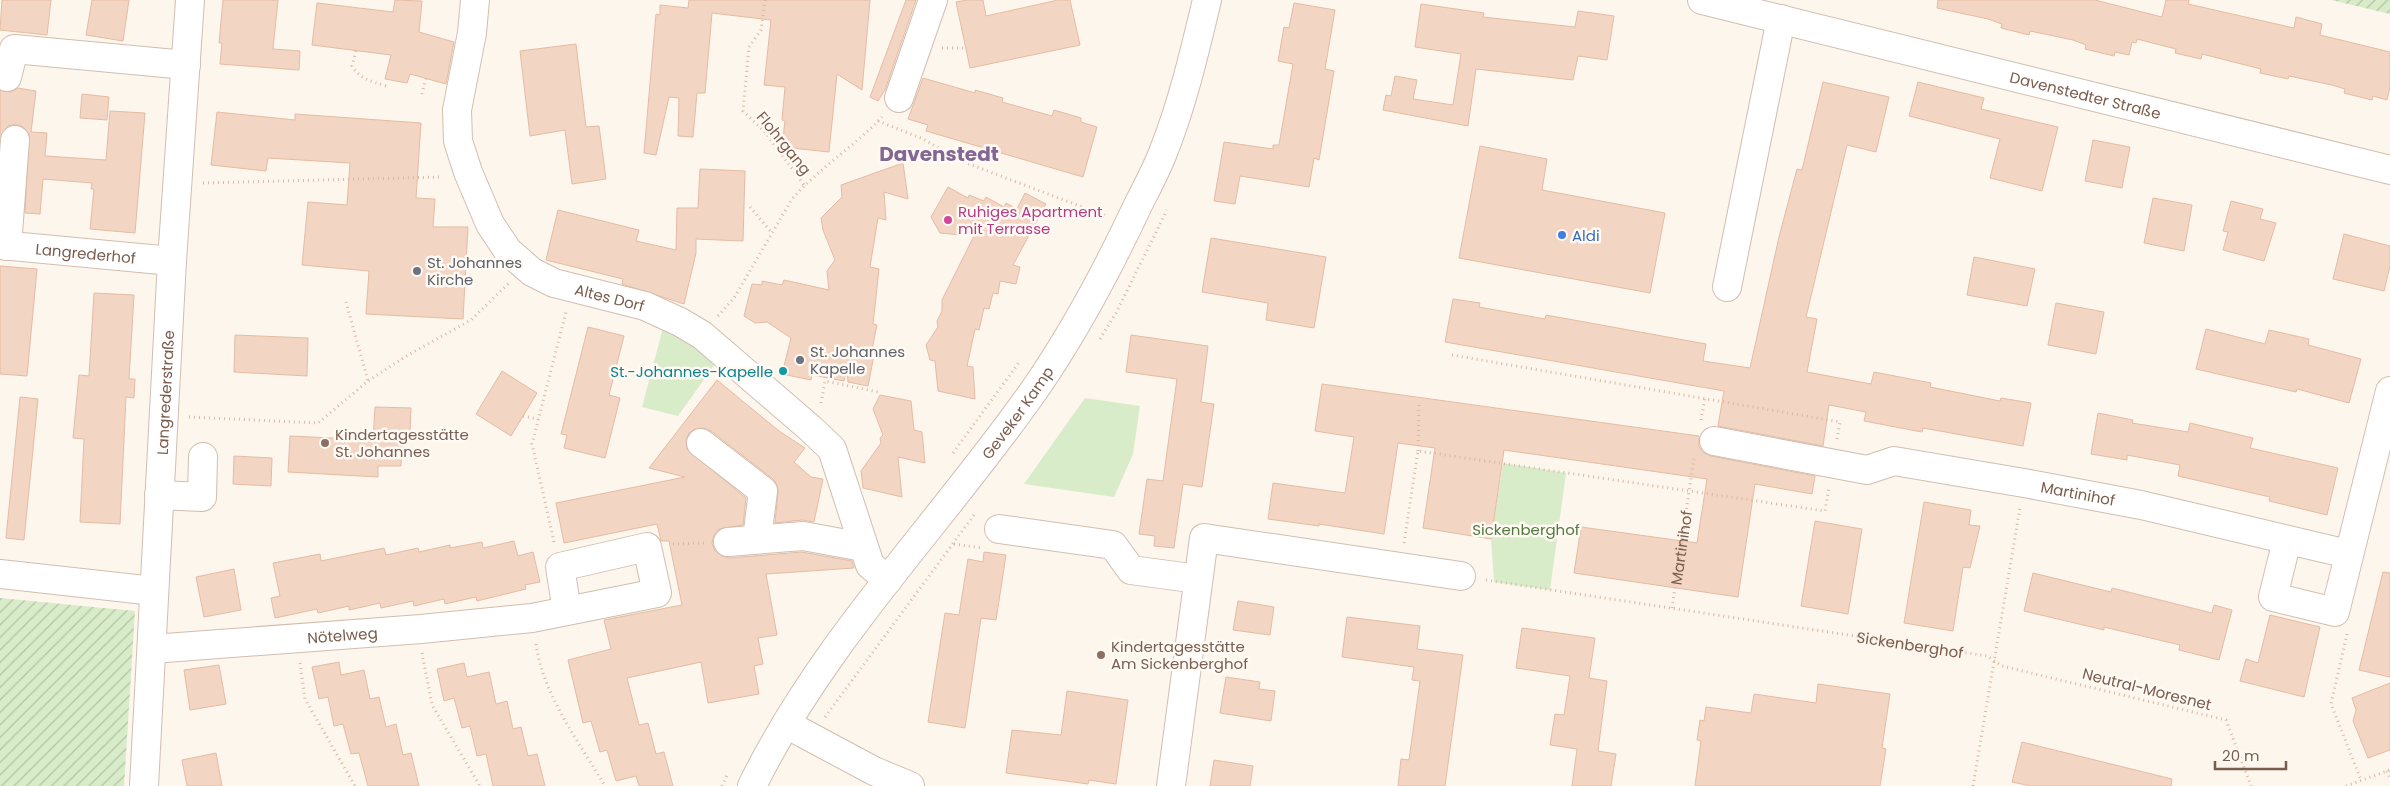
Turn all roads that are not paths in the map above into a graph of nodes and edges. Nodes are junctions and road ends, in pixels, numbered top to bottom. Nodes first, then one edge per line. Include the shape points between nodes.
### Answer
1 (190, 0) edge
2 (475, 0) edge
3 (933, 0) edge
4 (1207, 0) edge
5 (1702, 0) edge
6 (1781, 19) junction
7 (186, 65) junction
8 (7, 77) dead end
9 (899, 98) road end
10 (15, 140) dead end
11 (2390, 170) edge
12 (3, 245) edge
13 (172, 260) junction
14 (1727, 287) dead end
15 (2390, 391) edge
16 (1703, 440) road end
17 (702, 443) dead end
18 (203, 457) dead end
19 (160, 494) junction
20 (999, 529) dead end
21 (757, 539) junction
22 (2287, 540) junction
23 (728, 542) road end
24 (863, 547) junction
25 (2348, 554) junction
26 (0, 574) edge
27 (1460, 576) road end
28 (1198, 579) junction
29 (888, 580) junction
30 (154, 591) junction
31 (567, 611) junction
32 (152, 649) junction
33 (786, 724) junction
34 (144, 786) edge
35 (752, 786) edge
36 (910, 786) edge
37 (1170, 786) edge

1 - 7 street, Langrederstraße
2 - 24 street, Altes Dorf via 457,110 458,141 490,224 508,250 526,266 554,283 645,306 702,335 832,449
3 - 9 street
4 - 29 street, Geveker Kamp via 1164,150 1097,288 1034,390
5 - 6 street, Davenstedter Straße
6 - 11 street, Davenstedter Straße
6 - 14 street
7 - 8 street via 14,49
7 - 13 street, Langrederstraße
10 - 12 street
12 - 13 street, Langrederhof
13 - 19 street, Langrederstraße
15 - 25 street
16 - 22 street, Martinihof via 1867,470 1894,461 2024,483
17 - 21 street via 763,491
18 - 19 street via 202,497
19 - 30 street, Langrederstraße
20 - 28 street via 1113,545 1131,570
21 - 23 street
21 - 24 street via 803,536
22 - 25 street, Martinihof
22 - 25 street via 2273,598 2335,612
24 - 29 street, Altes Dorf via 870,565
26 - 30 street
27 - 28 street via 1204,538
28 - 37 street
29 - 33 street, Geveker Kamp via 819,673
30 - 32 street, Langrederstraße
31 - 31 street, Nötelweg via 560,567 647,547 657,592
31 - 32 street, Nötelweg via 532,618 421,629
32 - 34 street, Langrederstraße
33 - 35 street, Geveker Kamp
33 - 36 street via 874,772

